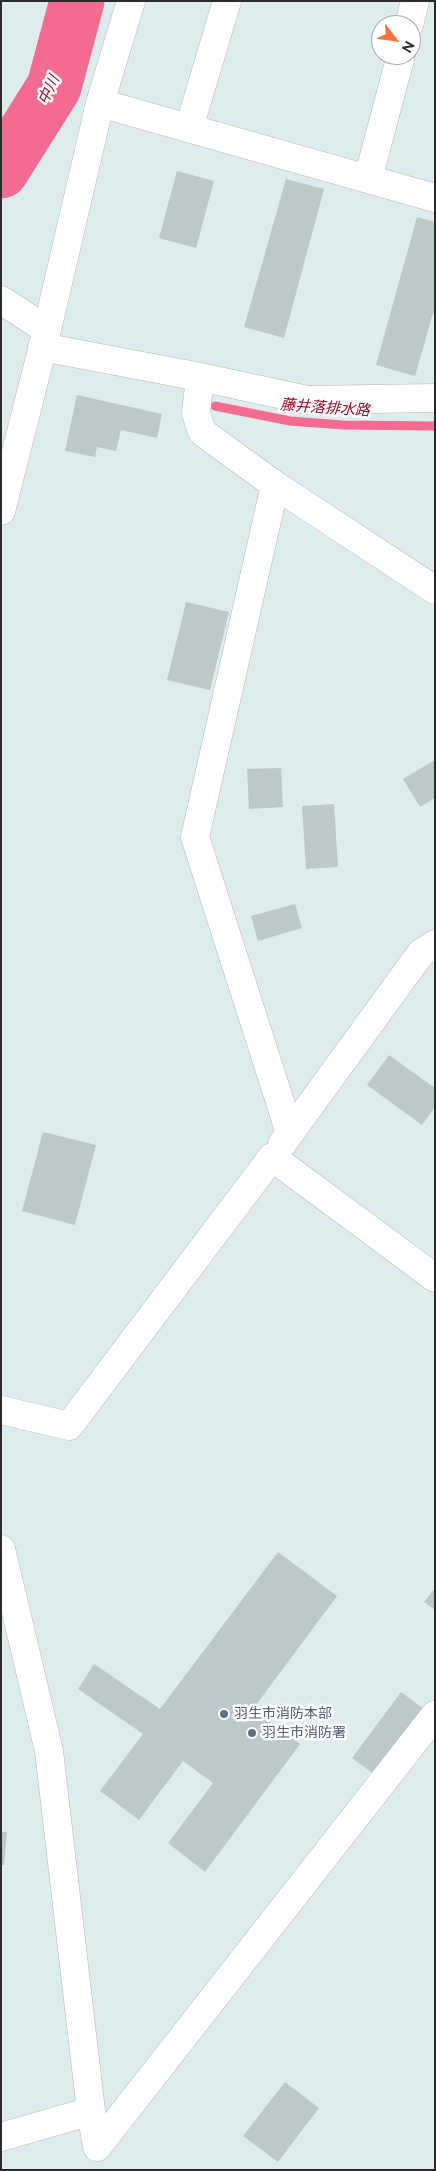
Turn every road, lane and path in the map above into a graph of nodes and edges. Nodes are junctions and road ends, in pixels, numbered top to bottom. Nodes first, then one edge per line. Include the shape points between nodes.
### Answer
1 (131, 1) edge
2 (227, 1) edge
3 (415, 1) edge
4 (412, 15) edge
5 (398, 65) edge
6 (100, 103) junction
7 (189, 128) junction
8 (368, 179) junction
9 (435, 198) edge
10 (1, 300) edge
11 (44, 339) junction
12 (200, 377) junction
13 (435, 398) edge
14 (275, 485) junction
15 (1, 511) edge
16 (435, 590) edge
17 (435, 944) edge
18 (290, 1133) junction
19 (272, 1157) junction
20 (435, 1278) edge
21 (1, 1410) edge
22 (1, 1549) edge
23 (435, 1715) edge
24 (91, 2111) junction
25 (1, 2136) edge
26 (99, 2158) edge

1 - 6 street
2 - 7 street
3 - 4 street
5 - 8 street
6 - 7 street
6 - 11 street
7 - 8 street
8 - 9 street
10 - 11 street
11 - 12 street
11 - 15 street
12 - 13 street via 307,400
12 - 14 street via 196,413 202,432
14 - 16 street
14 - 18 street via 194,837
17 - 18 street via 421,953
18 - 19 street
19 - 20 street
19 - 21 street via 69,1426
22 - 24 street via 49,1751
23 - 26 street
24 - 25 street
24 - 26 street

